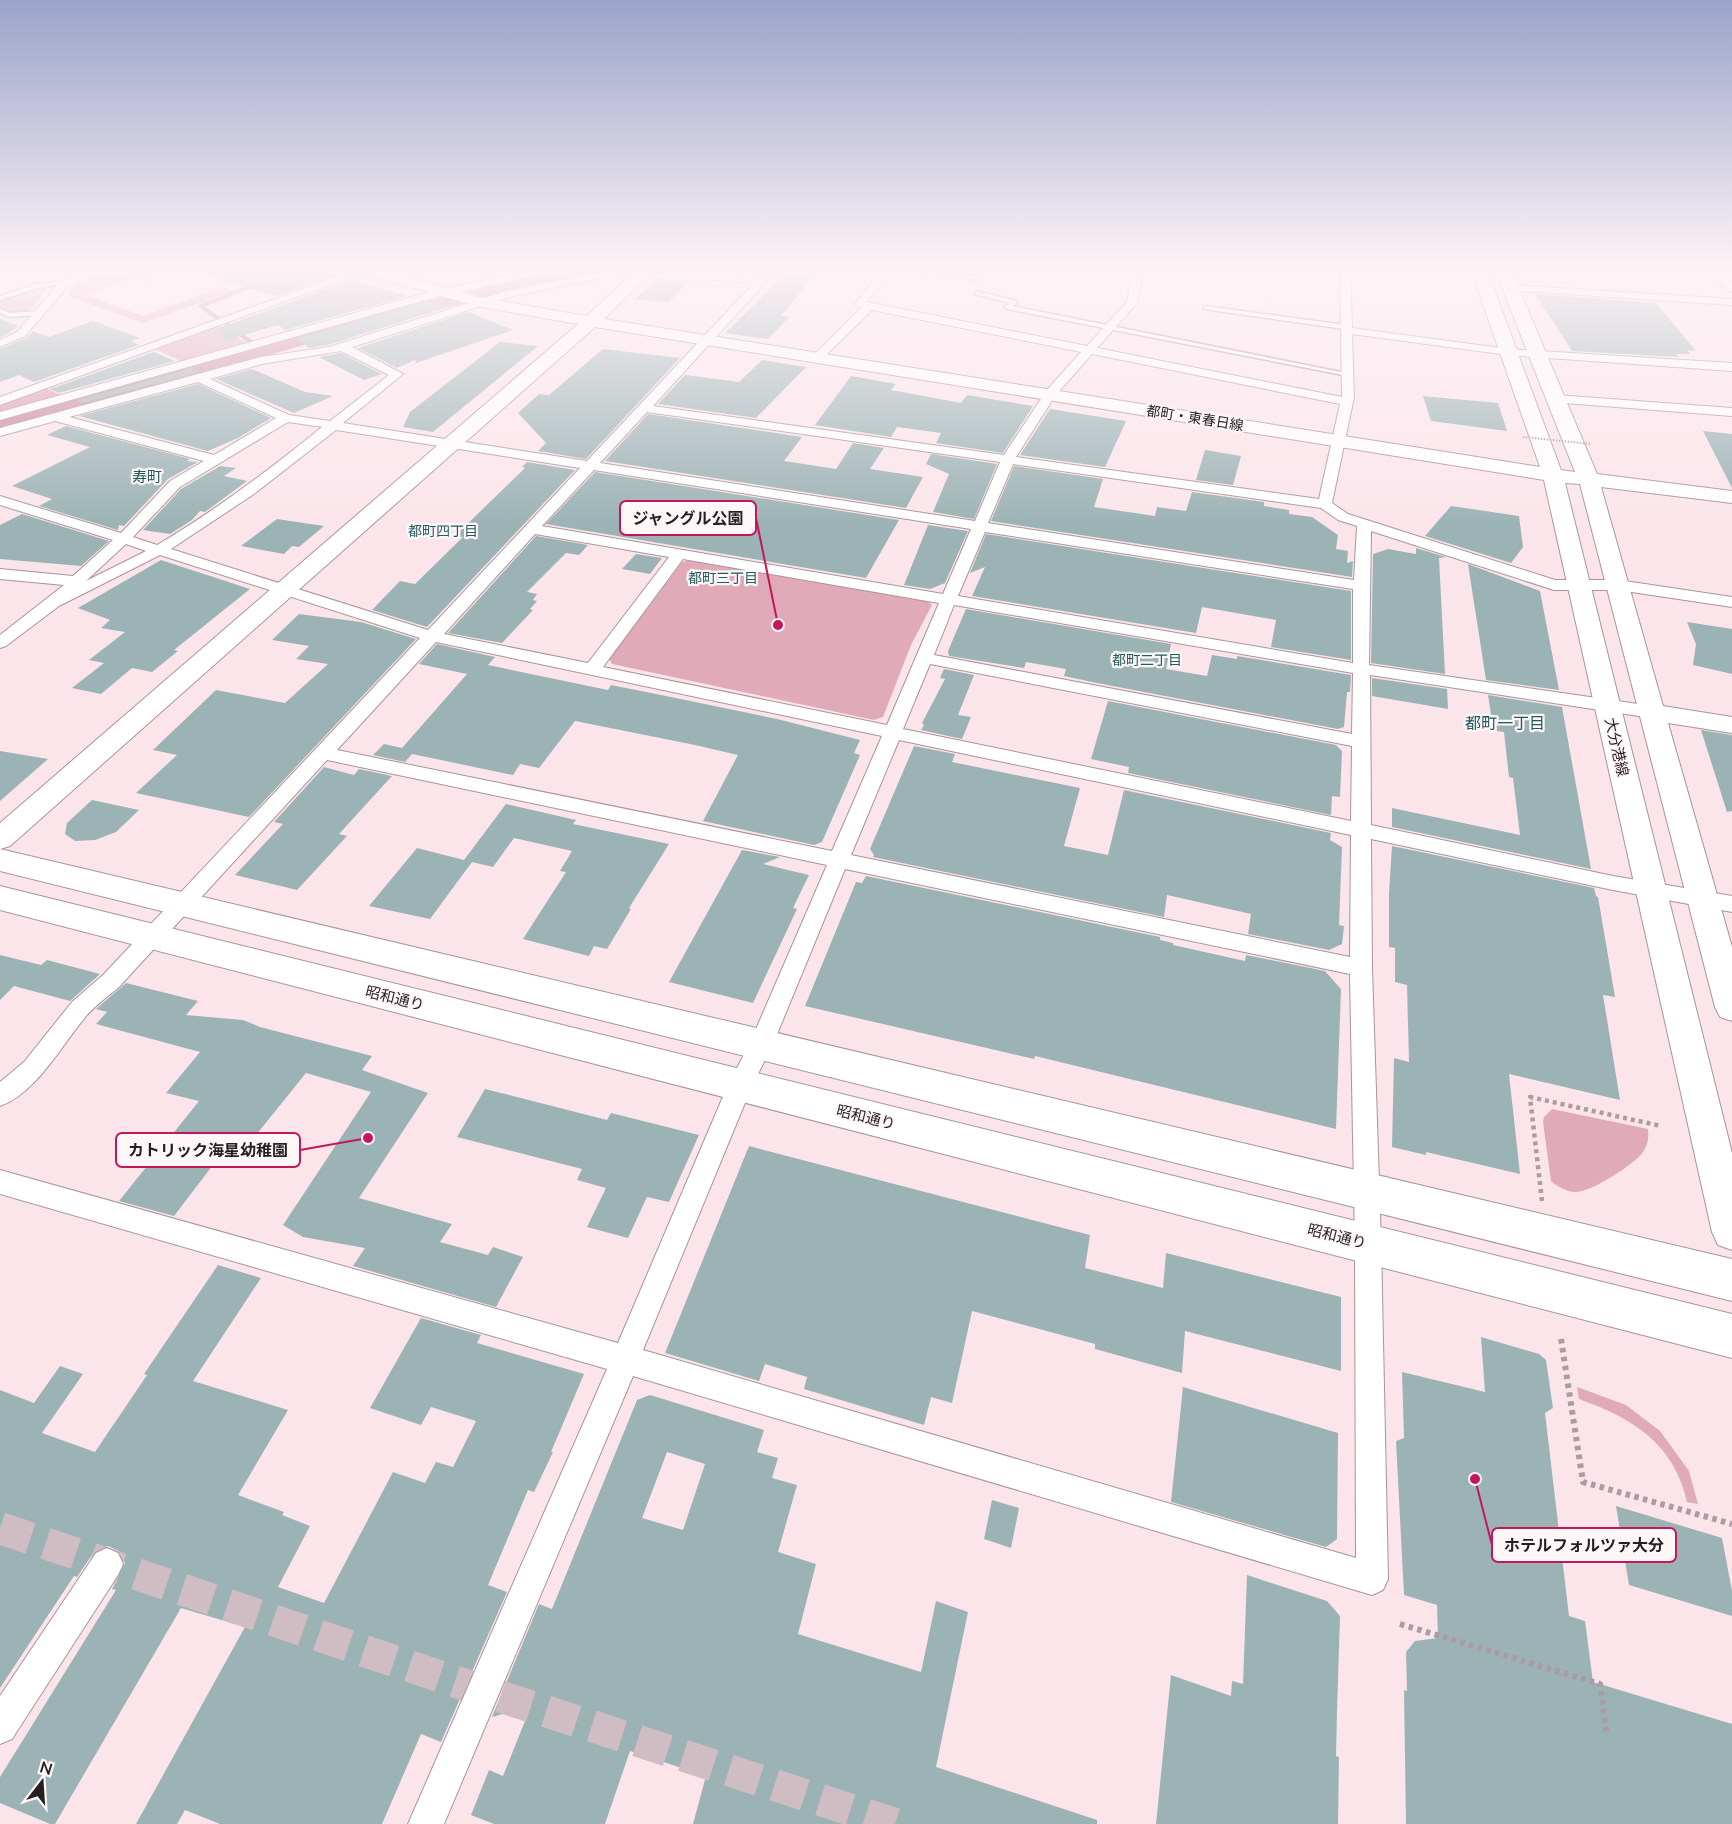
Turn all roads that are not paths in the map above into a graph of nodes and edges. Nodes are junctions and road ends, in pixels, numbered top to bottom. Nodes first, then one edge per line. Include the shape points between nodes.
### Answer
1 (128, 355) edge
2 (219, 355) edge
3 (291, 355) edge
4 (359, 355) edge
5 (554, 355) edge
6 (694, 355) edge
7 (806, 355) edge
8 (1084, 355) edge
9 (1114, 355) edge
10 (1247, 355) edge
11 (1347, 355) edge
12 (1509, 355) edge
13 (1538, 355) edge
14 (1540, 355) edge
15 (818, 357) joint
16 (1732, 367) edge
17 (1348, 374) junction
18 (197, 377) junction
19 (1050, 394) junction
20 (1556, 399) junction
21 (0, 401) edge
22 (1346, 402) junction
23 (643, 408) junction
24 (1732, 412) edge
25 (0, 416) edge
26 (54, 417) junction
27 (286, 418) junction
28 (331, 426) junction
29 (0, 432) edge
30 (1336, 440) junction
31 (453, 444) junction
32 (216, 459) junction
33 (1008, 459) junction
34 (590, 465) junction
35 (1553, 475) junction
36 (1589, 480) junction
37 (1732, 497) edge
38 (0, 500) edge
39 (1325, 504) junction
40 (1365, 523) junction
41 (980, 526) junction
42 (531, 529) junction
43 (124, 539) junction
44 (159, 550) junction
45 (680, 553) junction
46 (0, 574) edge
47 (75, 581) junction
48 (1579, 585) junction
49 (1618, 585) junction
50 (1361, 586) junction
51 (285, 590) junction
52 (949, 599) junction
53 (1732, 602) edge
54 (53, 603) junction
55 (431, 636) junction
56 (0, 643) edge
57 (924, 658) junction
58 (592, 669) junction
59 (1361, 669) junction
60 (1607, 705) junction
61 (1652, 712) junction
62 (1732, 725) edge
63 (893, 732) junction
64 (1361, 742) junction
65 (322, 753) junction
66 (1361, 830) junction
67 (0, 839) edge
68 (0, 860) edge
69 (839, 860) junction
70 (1651, 890) junction
71 (0, 898) edge
72 (1703, 899) junction
73 (182, 904) junction
74 (1732, 904) edge
75 (152, 936) junction
76 (1361, 968) junction
77 (1732, 1007) edge
78 (761, 1044) junction
79 (740, 1085) junction
80 (0, 1096) edge
81 (0, 1182) edge
82 (1366, 1191) junction
83 (1732, 1232) edge
84 (1368, 1244) junction
85 (1732, 1280) edge
86 (1732, 1336) edge
87 (625, 1360) junction
88 (107, 1564) dead end
89 (0, 1727) edge
90 (426, 1824) edge

1 - 21 street
2 - 25 street
3 - 18 street
4 - 28 street via 397,374
5 - 31 street
6 - 23 street
7 - 15 street, 都町・東春日線
8 - 19 street
9 - 22 street
10 - 17 lane
11 - 17 street
12 - 35 street, 大分港線
13 - 20 street
14 - 16 street
15 - 19 street, 都町・東春日線
17 - 22 street
18 - 26 street
18 - 27 street
19 - 30 street, 都町・東春日線
19 - 33 street
20 - 24 street
20 - 36 street
22 - 30 street
23 - 33 street
23 - 34 street
26 - 29 street
26 - 32 street
27 - 28 street
27 - 32 street
28 - 31 street
28 - 44 street via 197,527
30 - 35 street, 都町・東春日線
30 - 39 street
31 - 34 street
31 - 51 street
32 - 43 street via 166,492
33 - 39 street
33 - 41 street
34 - 41 street
34 - 42 street
35 - 36 street, 都町・東春日線
35 - 48 street, 大分港線
36 - 37 street, 都町・東春日線
36 - 49 street
38 - 43 street
39 - 40 street via 1344,517
40 - 48 street via 1554,585
40 - 50 street
41 - 50 street
41 - 52 street
42 - 45 street
42 - 55 street
43 - 44 street
43 - 47 street
44 - 51 street
44 - 54 street
45 - 52 street
45 - 58 street
46 - 47 street
47 - 54 street
48 - 49 street
48 - 60 street, 大分港線
49 - 53 street
49 - 61 street
50 - 59 street
51 - 55 street
51 - 67 street
52 - 57 street
52 - 59 street
54 - 56 street
55 - 58 street
55 - 65 street
57 - 63 street
57 - 64 street
58 - 63 street
59 - 60 street
59 - 64 street
60 - 61 street
60 - 70 street, 大分港線
61 - 62 street
61 - 72 street
63 - 66 street
63 - 69 street
64 - 66 street
65 - 69 street
65 - 73 street
66 - 70 street
66 - 76 street
68 - 73 highway
69 - 76 street
69 - 78 street
70 - 72 street
70 - 83 street, 大分港線
71 - 75 highway, 昭和通り
72 - 74 street
72 - 77 street
73 - 75 street
73 - 78 highway
75 - 79 highway, 昭和通り
75 - 80 street via 80,1008 32,1069
76 - 82 street
78 - 79 street
78 - 82 highway
79 - 84 highway, 昭和通り
79 - 87 street
81 - 87 street
82 - 84 street
82 - 85 highway
84 - 86 highway, 昭和通り
84 - 87 street via 1372,1580
87 - 90 street
88 - 89 street

